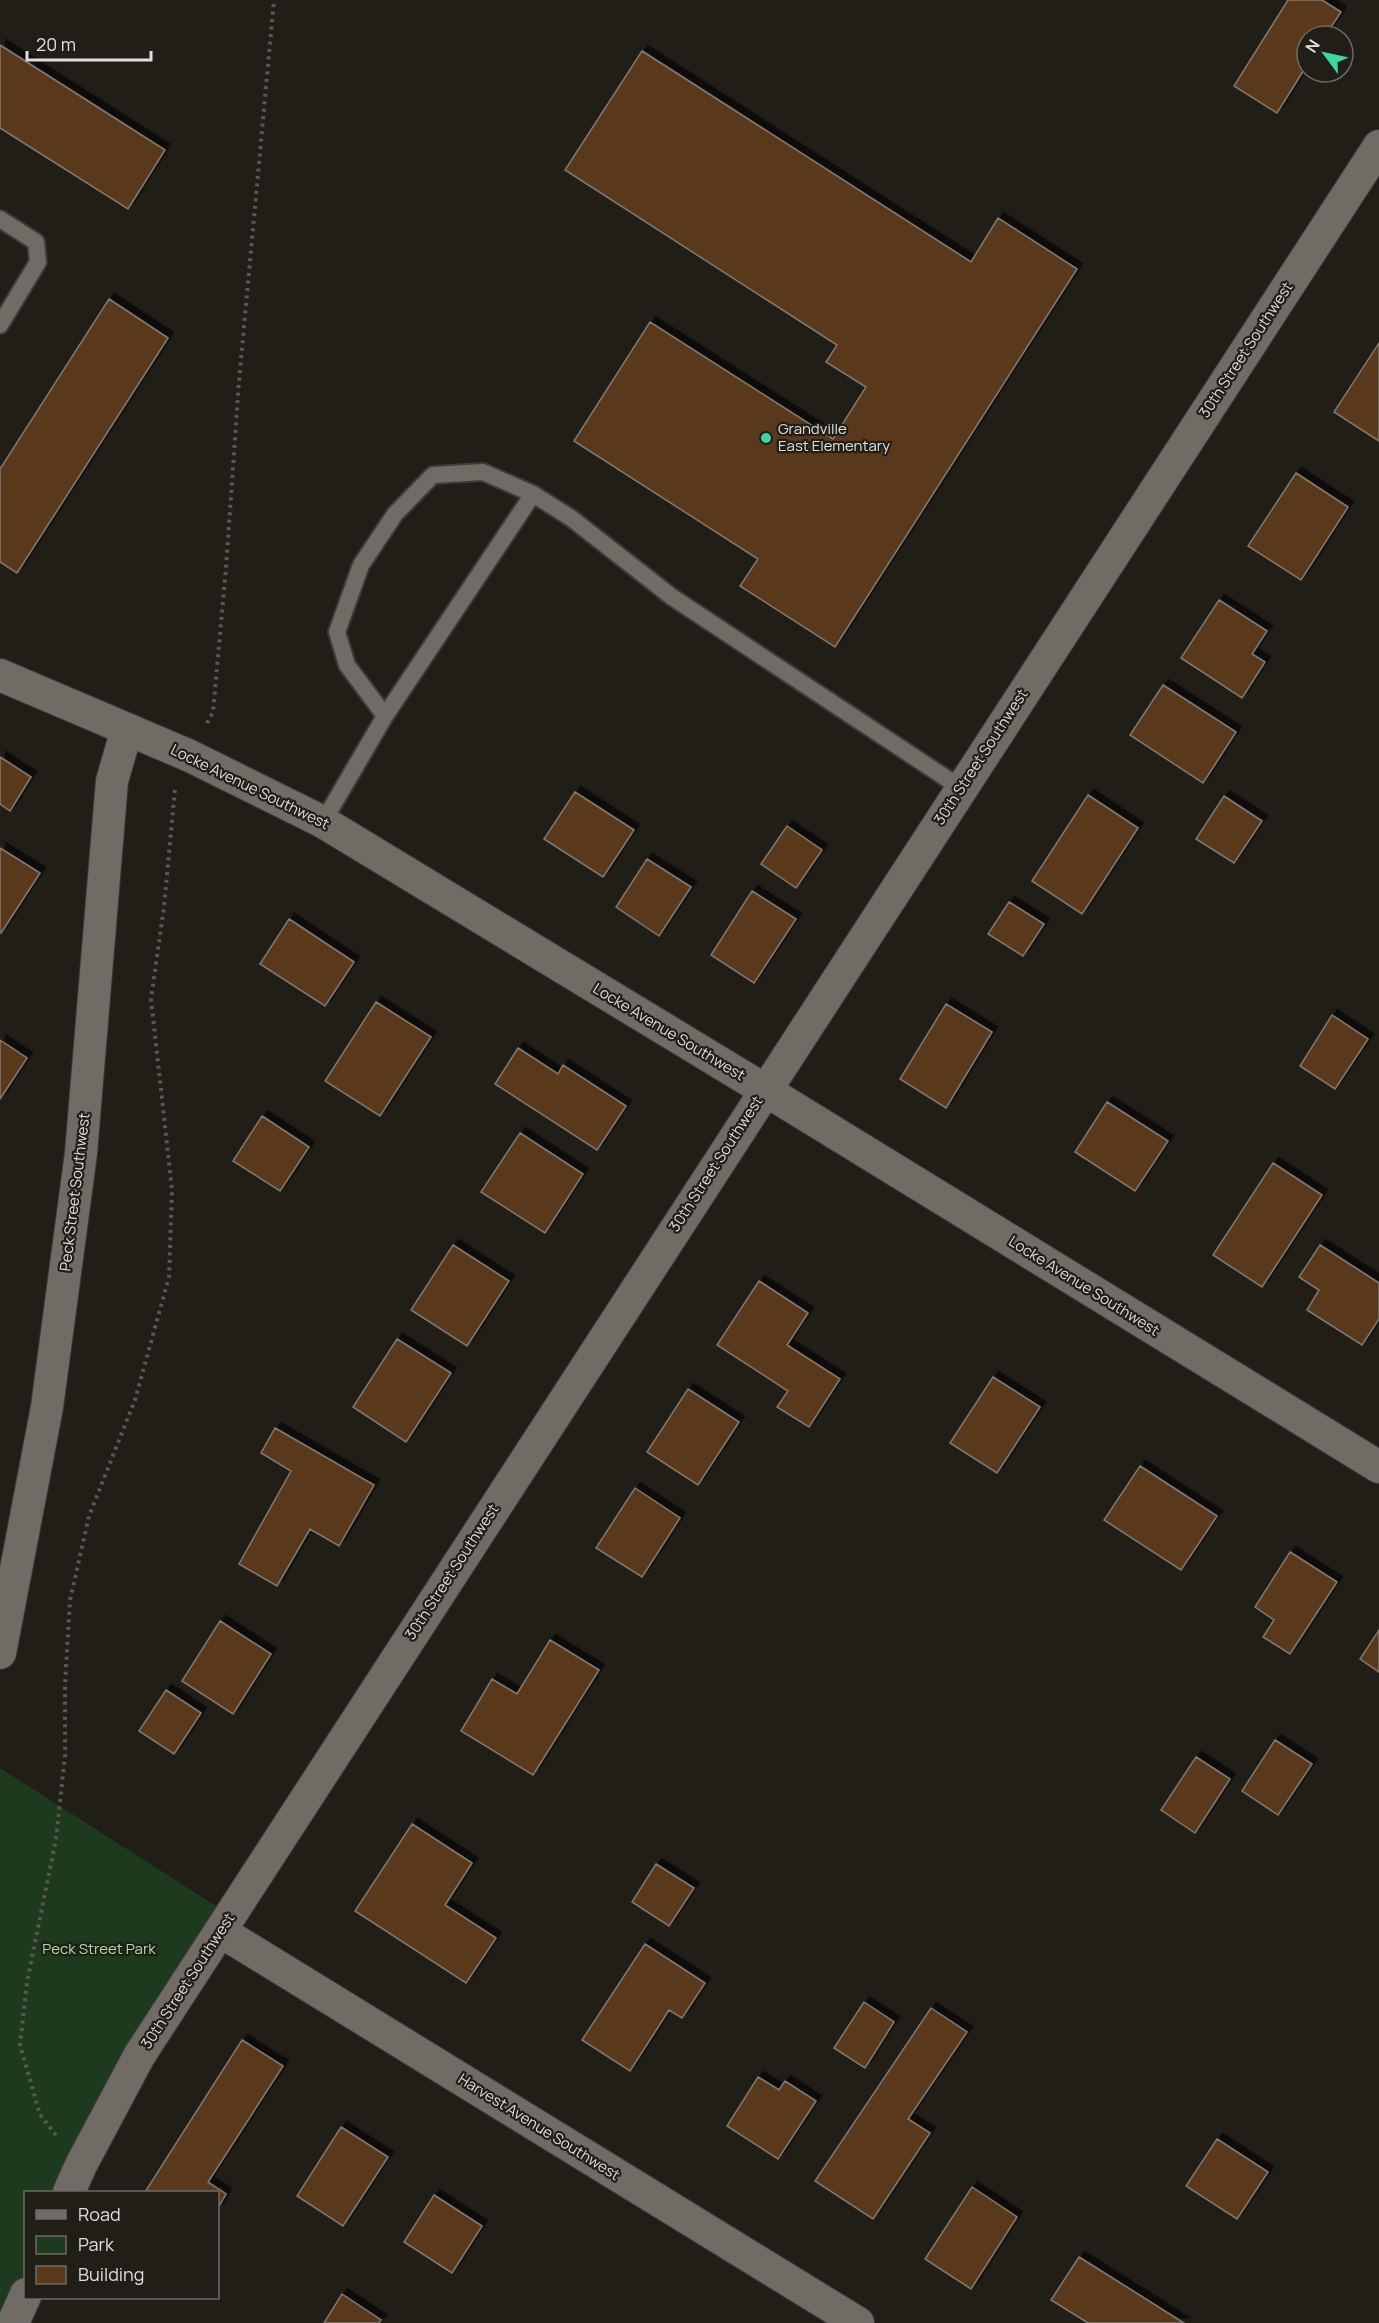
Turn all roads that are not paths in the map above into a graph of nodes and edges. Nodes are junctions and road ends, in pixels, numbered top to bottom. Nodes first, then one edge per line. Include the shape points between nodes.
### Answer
1 (1379, 146) edge
2 (0, 219) edge
3 (0, 325) edge
4 (533, 494) junction
5 (0, 675) edge
6 (386, 716) junction
7 (127, 729) junction
8 (961, 788) junction
9 (323, 822) junction
10 (765, 1090) junction
11 (1379, 1467) edge
12 (0, 1653) edge
13 (220, 1931) junction
14 (75, 2179) edge
15 (24, 2298) edge
16 (13, 2323) edge
17 (858, 2323) edge

1 - 8 street, 30th Street Southwest
2 - 3 lane via 36,242 38,262
4 - 6 lane
4 - 6 lane via 483,472 433,475 395,514 361,565 337,633 347,665
4 - 8 lane via 571,518 672,597
5 - 7 street, Locke Avenue Southwest
6 - 9 lane
7 - 9 street, Locke Avenue Southwest
7 - 12 street, Peck Street Southwest via 112,782 81,1153 48,1395
8 - 10 street, 30th Street Southwest
9 - 10 street, Locke Avenue Southwest
10 - 11 street, Locke Avenue Southwest
10 - 13 street, 30th Street Southwest
13 - 14 street, 30th Street Southwest via 140,2056
13 - 17 street, Harvest Avenue Southwest
15 - 16 street

